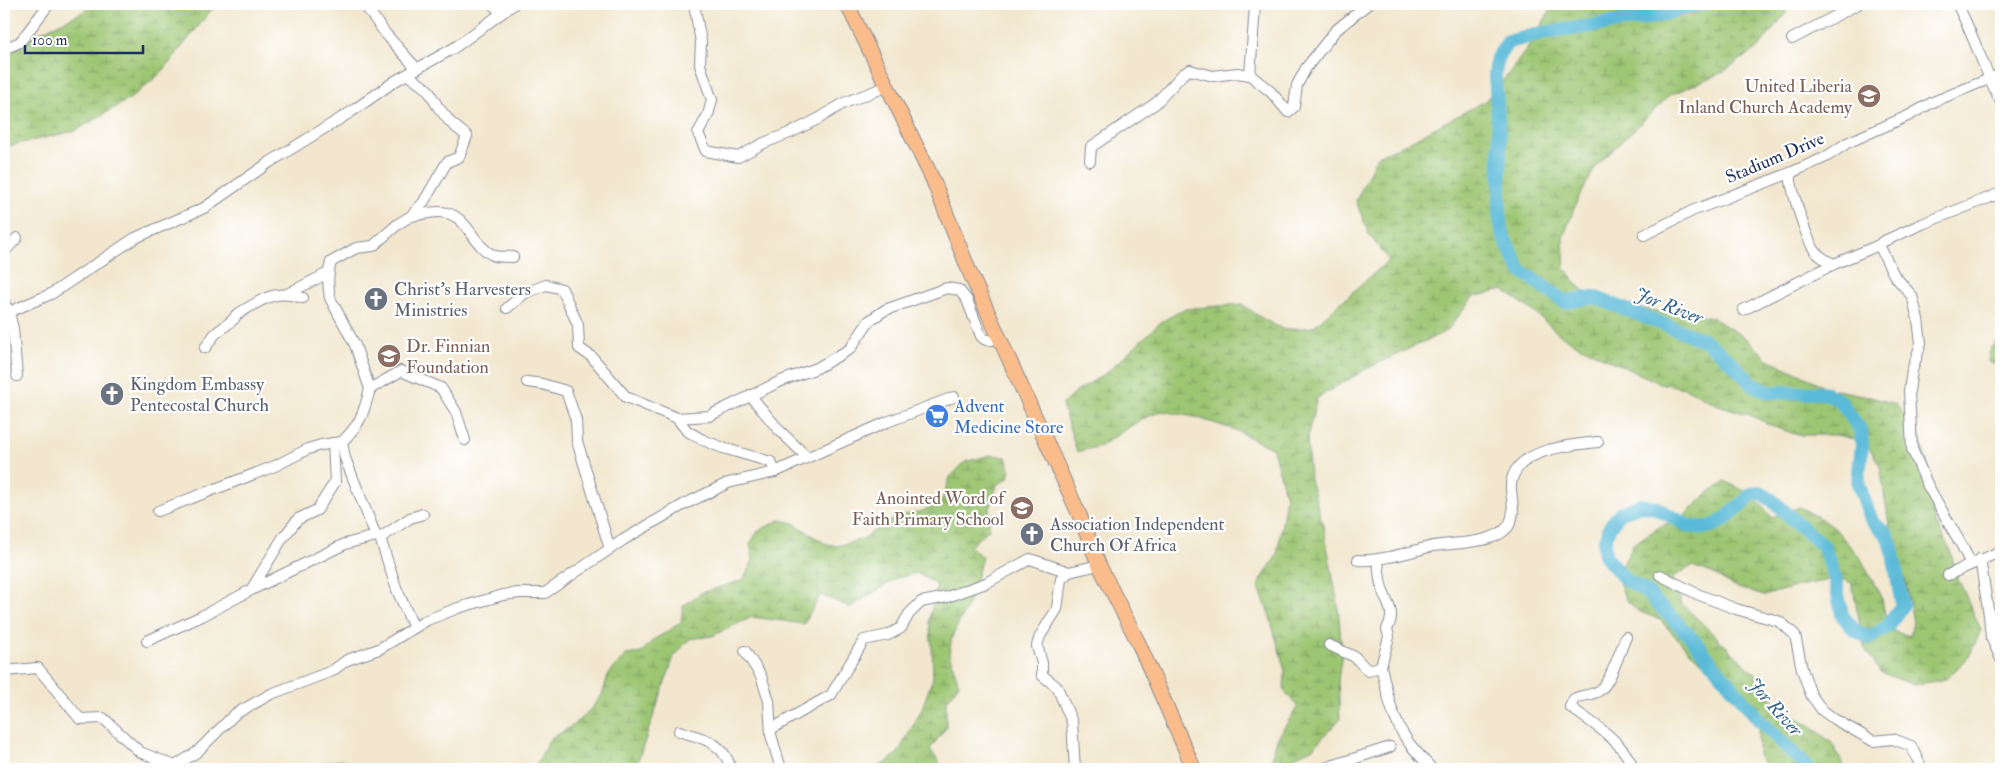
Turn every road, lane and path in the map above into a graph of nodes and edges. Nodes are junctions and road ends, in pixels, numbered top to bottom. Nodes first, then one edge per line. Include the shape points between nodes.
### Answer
1 (49, 4) edge
2 (364, 4) edge
3 (492, 4) edge
4 (514, 4) edge
5 (694, 4) edge
6 (847, 4) edge
7 (1254, 4) edge
8 (1368, 4) edge
9 (1858, 4) edge
10 (1957, 4) edge
11 (502, 13) junction
12 (1792, 39) dead end
13 (4, 49) edge
14 (417, 69) junction
15 (2001, 74) edge
16 (408, 75) junction
17 (1250, 75) junction
18 (1989, 79) junction
19 (888, 86) junction
20 (2001, 102) edge
21 (1090, 161) dead end
22 (1790, 173) junction
23 (2001, 193) edge
24 (411, 216) junction
25 (1644, 235) dead end
26 (17, 238) dead end
27 (1879, 245) junction
28 (4, 252) edge
29 (513, 257) dead end
30 (1834, 264) junction
31 (328, 273) junction
32 (289, 293) junction
33 (303, 298) dead end
34 (4, 302) edge
35 (508, 308) dead end
36 (1743, 310) dead end
37 (6, 314) edge
38 (999, 338) junction
39 (205, 348) dead end
40 (17, 376) dead end
41 (527, 382) dead end
42 (370, 389) junction
43 (750, 395) junction
44 (954, 396) dead end
45 (677, 418) junction
46 (465, 440) dead end
47 (1598, 442) dead end
48 (337, 443) junction
49 (807, 457) junction
50 (775, 472) junction
51 (158, 511) dead end
52 (423, 514) dead end
53 (378, 537) junction
54 (610, 549) junction
55 (2001, 551) edge
56 (1980, 559) junction
57 (1358, 560) dead end
58 (1378, 560) junction
59 (1099, 565) junction
60 (1969, 565) junction
61 (1069, 572) junction
62 (1660, 574) dead end
63 (1948, 574) dead end
64 (251, 590) junction
65 (414, 628) junction
66 (1626, 637) dead end
67 (147, 641) dead end
68 (1329, 645) dead end
69 (745, 651) dead end
70 (2001, 659) edge
71 (1381, 666) junction
72 (4, 671) edge
73 (771, 729) junction
74 (679, 731) dead end
75 (1390, 747) dead end
76 (1358, 757) junction
77 (1072, 768) edge
78 (731, 769) edge
79 (781, 769) edge
80 (1194, 769) edge
81 (1322, 769) edge
82 (1351, 769) edge
83 (1432, 769) edge
84 (1634, 769) edge
85 (1922, 769) edge

1 - 13 street via 20,42
2 - 14 street
3 - 11 street
4 - 11 street
5 - 19 street via 701,42 700,64 712,100 698,133 706,151 738,157 844,103
6 - 19 main road
7 - 17 street
8 - 17 street via 1335,30 1306,68 1297,85 1294,106 1288,112
9 - 12 street
10 - 18 street
11 - 14 street via 454,48
14 - 16 street
15 - 18 street, Stadium Drive
16 - 24 street via 428,90 451,123 467,136 459,157 447,162 423,204
16 - 37 street via 204,208 135,238 51,294
17 - 21 street via 1213,76 1190,70 1156,103 1091,146
18 - 20 street
18 - 22 street, Stadium Drive via 1933,102
19 - 38 main road via 933,180
22 - 25 street, Stadium Drive via 1692,211
22 - 30 street via 1791,188 1815,251
23 - 27 street
24 - 29 street via 439,212 452,215 493,256
24 - 31 street via 372,246 356,248 331,262
26 - 28 street
27 - 30 street
27 - 60 street via 1894,275 1912,296 1918,320 1921,342 1909,391 1912,449
30 - 36 street
31 - 32 street
31 - 42 street via 330,298 355,344
32 - 33 street
32 - 39 street via 268,296 236,315
34 - 37 street
35 - 45 street via 525,293 546,285 562,289 578,325 579,348 592,357 626,397
37 - 40 street via 13,329
38 - 43 street via 985,340 960,290 947,288 885,310 869,321 850,349 840,356
38 - 59 main road
41 - 54 street via 566,392 576,420 577,441
42 - 46 street via 401,371 442,388 456,412
42 - 48 street via 356,427
43 - 45 street via 709,416
43 - 49 street
44 - 49 street
45 - 50 street via 687,431 703,440 771,462
47 - 58 street via 1556,447 1532,456 1517,469 1511,483 1512,514 1503,531 1469,543 1430,546
48 - 51 street via 321,444 275,466
48 - 53 street
48 - 64 street via 335,482 317,510 298,519 292,526
49 - 50 street
50 - 54 street via 728,483 683,504
52 - 53 street
53 - 64 street via 345,544
53 - 65 street
54 - 65 street via 545,593 503,595 458,608
55 - 56 street
56 - 60 street
56 - 70 street via 1991,637
57 - 58 street
58 - 71 street via 1382,589 1389,603 1392,621 1387,629 1389,637
59 - 61 street
59 - 80 main road via 1138,642
60 - 63 street
61 - 73 street via 1030,559 986,583 921,602 901,628 888,635 864,640 831,695
61 - 77 street via 1061,579 1057,609 1037,646 1042,675 1056,688 1072,722
62 - 85 street via 1709,599 1785,626 1795,635 1811,695 1822,710 1873,741 1893,739 1911,746
64 - 67 street
65 - 72 street via 379,649 271,694 235,714 196,752 175,766 140,752 103,718 80,720 38,668
66 - 84 street via 1601,690 1582,694 1570,706 1609,734 1629,757
68 - 71 street via 1355,657 1368,671
69 - 73 street via 764,684
71 - 83 street via 1391,708 1401,730
73 - 79 street
74 - 78 street via 713,742 724,752
75 - 76 street
76 - 81 street
76 - 82 street

